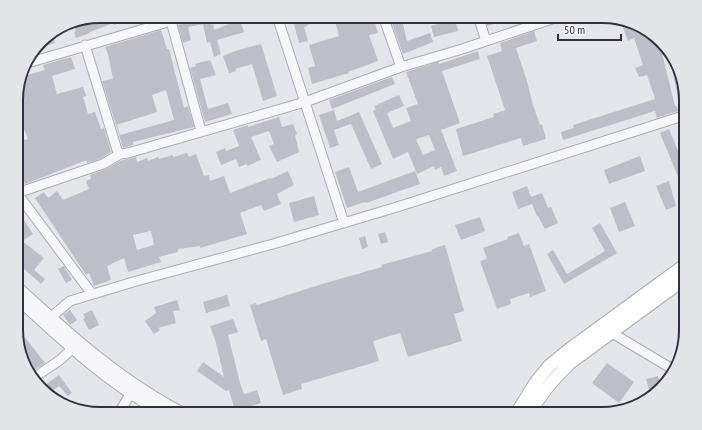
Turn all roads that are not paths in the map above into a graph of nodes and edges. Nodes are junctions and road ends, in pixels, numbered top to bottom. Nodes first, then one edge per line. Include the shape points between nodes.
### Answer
1 (164, 23) edge
2 (172, 23) edge
3 (278, 23) edge
4 (385, 23) edge
5 (480, 23) edge
6 (540, 23) edge
7 (486, 41) junction
8 (85, 45) junction
9 (33, 61) edge
10 (401, 67) junction
11 (305, 102) junction
12 (679, 117) edge
13 (201, 131) junction
14 (120, 154) junction
15 (23, 191) edge
16 (23, 201) edge
17 (344, 222) junction
18 (679, 269) edge
19 (679, 283) edge
20 (23, 293) edge
21 (92, 294) junction
22 (23, 303) edge
23 (50, 318) junction
24 (612, 333) junction
25 (72, 349) junction
26 (670, 367) edge
27 (38, 375) edge
28 (131, 393) junction
29 (122, 407) edge
30 (154, 407) edge
31 (172, 407) edge
32 (520, 407) edge
33 (534, 407) edge

1 - 8 street
2 - 13 street
3 - 11 street
4 - 10 street
5 - 7 street
6 - 7 street
7 - 10 street
8 - 9 street
8 - 14 street
10 - 11 street
11 - 13 street
11 - 17 street
12 - 17 street
13 - 14 street
14 - 15 street via 103,164
16 - 21 street
17 - 21 street
18 - 32 main road via 549,366
19 - 24 main road
20 - 23 street
21 - 23 street via 70,301
22 - 25 street
23 - 31 street via 122,375
24 - 26 street
24 - 33 main road via 570,363
25 - 27 street
25 - 28 street
28 - 29 street
28 - 30 street

